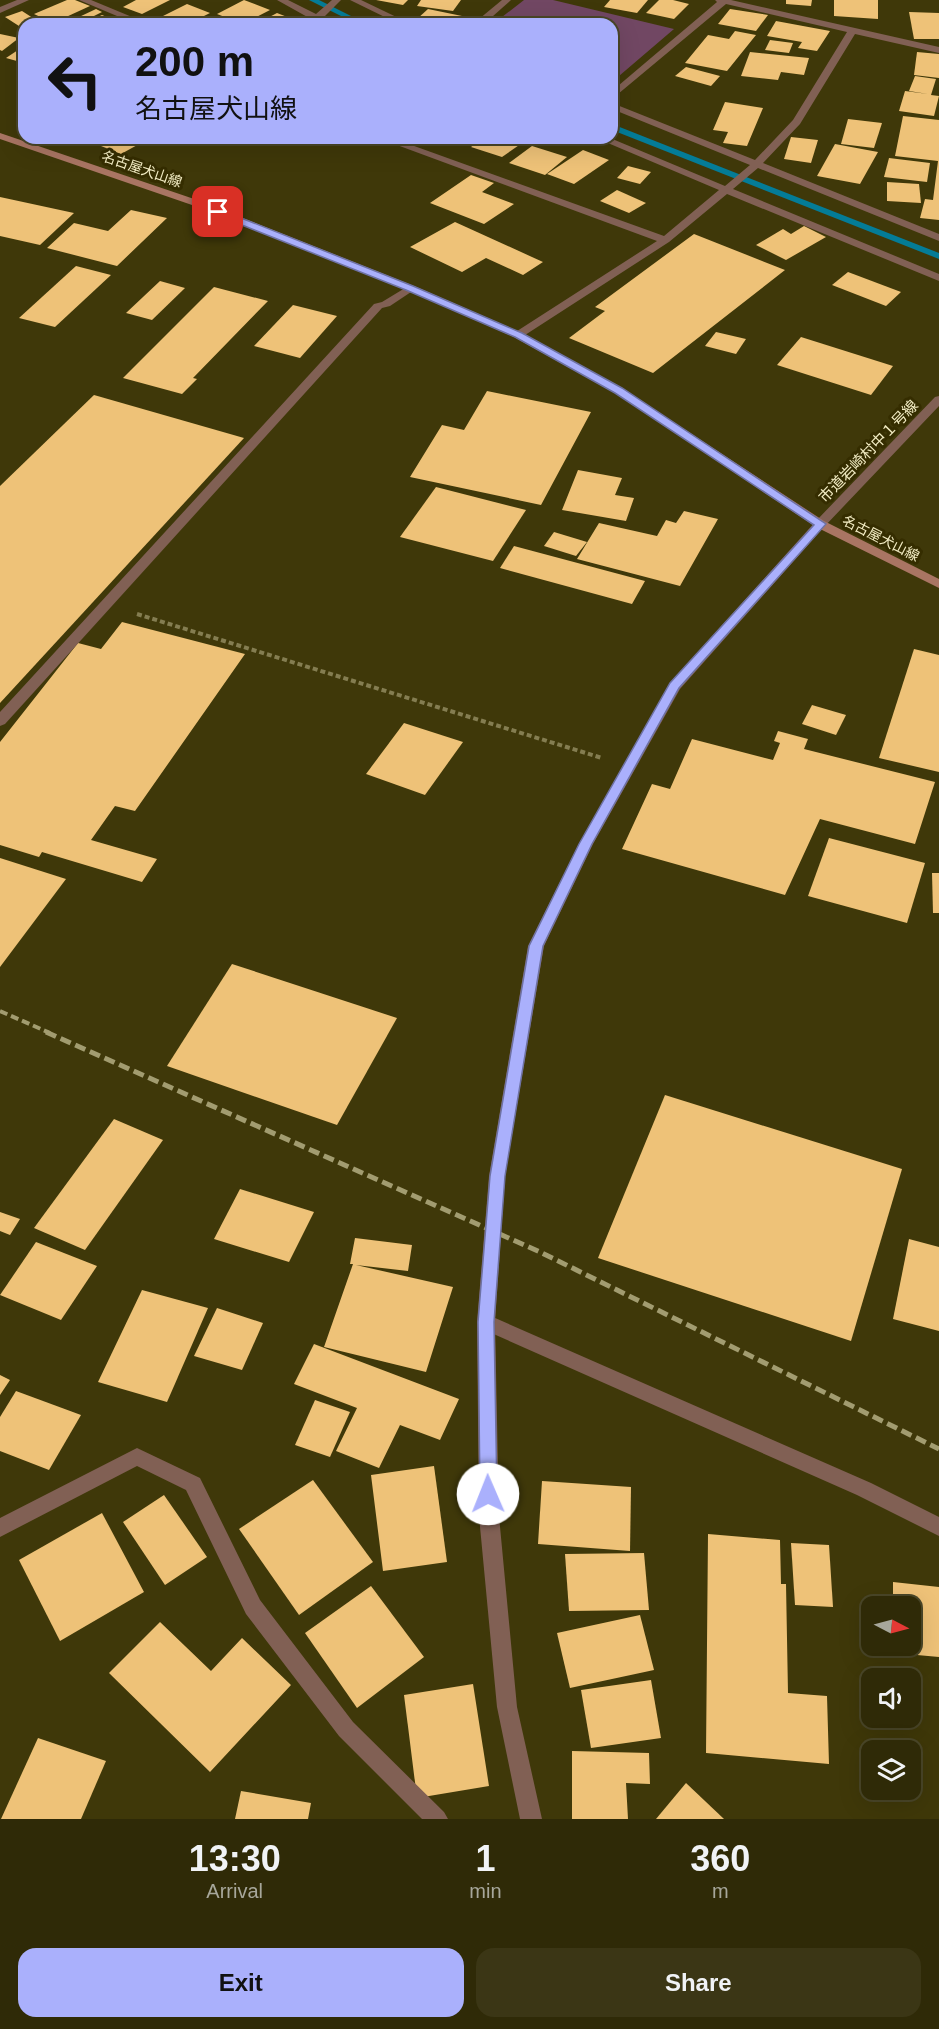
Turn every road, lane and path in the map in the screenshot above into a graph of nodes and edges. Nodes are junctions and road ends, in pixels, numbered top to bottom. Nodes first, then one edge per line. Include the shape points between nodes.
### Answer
1 (25, 0) edge
2 (83, 0) edge
3 (281, 0) edge
4 (337, 0) edge
5 (354, 0) edge
6 (507, 0) edge
7 (721, 1) edge
8 (0, 10) edge
9 (129, 18) edge
10 (312, 18) edge
11 (318, 18) edge
12 (393, 18) edge
13 (485, 18) edge
14 (853, 30) junction
15 (939, 50) edge
16 (618, 91) edge
17 (618, 109) edge
18 (0, 136) edge
19 (18, 142) edge
20 (23, 144) edge
21 (399, 144) edge
22 (616, 144) edge
23 (754, 166) junction
24 (727, 188) junction
25 (939, 238) edge
26 (665, 240) junction
27 (939, 278) edge
28 (410, 288) junction
29 (518, 335) junction
30 (939, 399) edge
31 (820, 524) junction
32 (939, 584) edge
33 (105, 604) junction
34 (0, 721) edge
35 (629, 766) junction
36 (486, 1322) junction
37 (939, 1527) edge
38 (0, 1528) edge
39 (437, 1819) edge
40 (531, 1819) edge

1 - 8 street
2 - 9 street
3 - 10 street
4 - 11 street
5 - 12 street
6 - 13 street
7 - 14 street
7 - 16 street
14 - 15 street
14 - 23 street via 797,122
17 - 23 street
18 - 19 main road, 名古屋犬山線
20 - 28 main road, 名古屋犬山線 via 196,203
21 - 26 street
22 - 24 street
23 - 24 street
23 - 25 street
24 - 26 street
24 - 27 street
26 - 29 street
28 - 29 main road, 名古屋犬山線
28 - 33 street via 378,306
29 - 31 main road, 名古屋犬山線 via 619,391
30 - 31 street, 市道岩崎村中１号線
31 - 32 main road, 名古屋犬山線
31 - 35 street, 市道岩崎村中１号線 via 675,686
33 - 34 street
33 - 35 path
35 - 36 street, 市道岩崎村中１号線 via 536,946 497,1176
36 - 37 street via 864,1489
36 - 40 street, 市道岩崎村中１号線 via 490,1528 507,1707
38 - 39 street via 137,1457 193,1484 253,1607 346,1729

